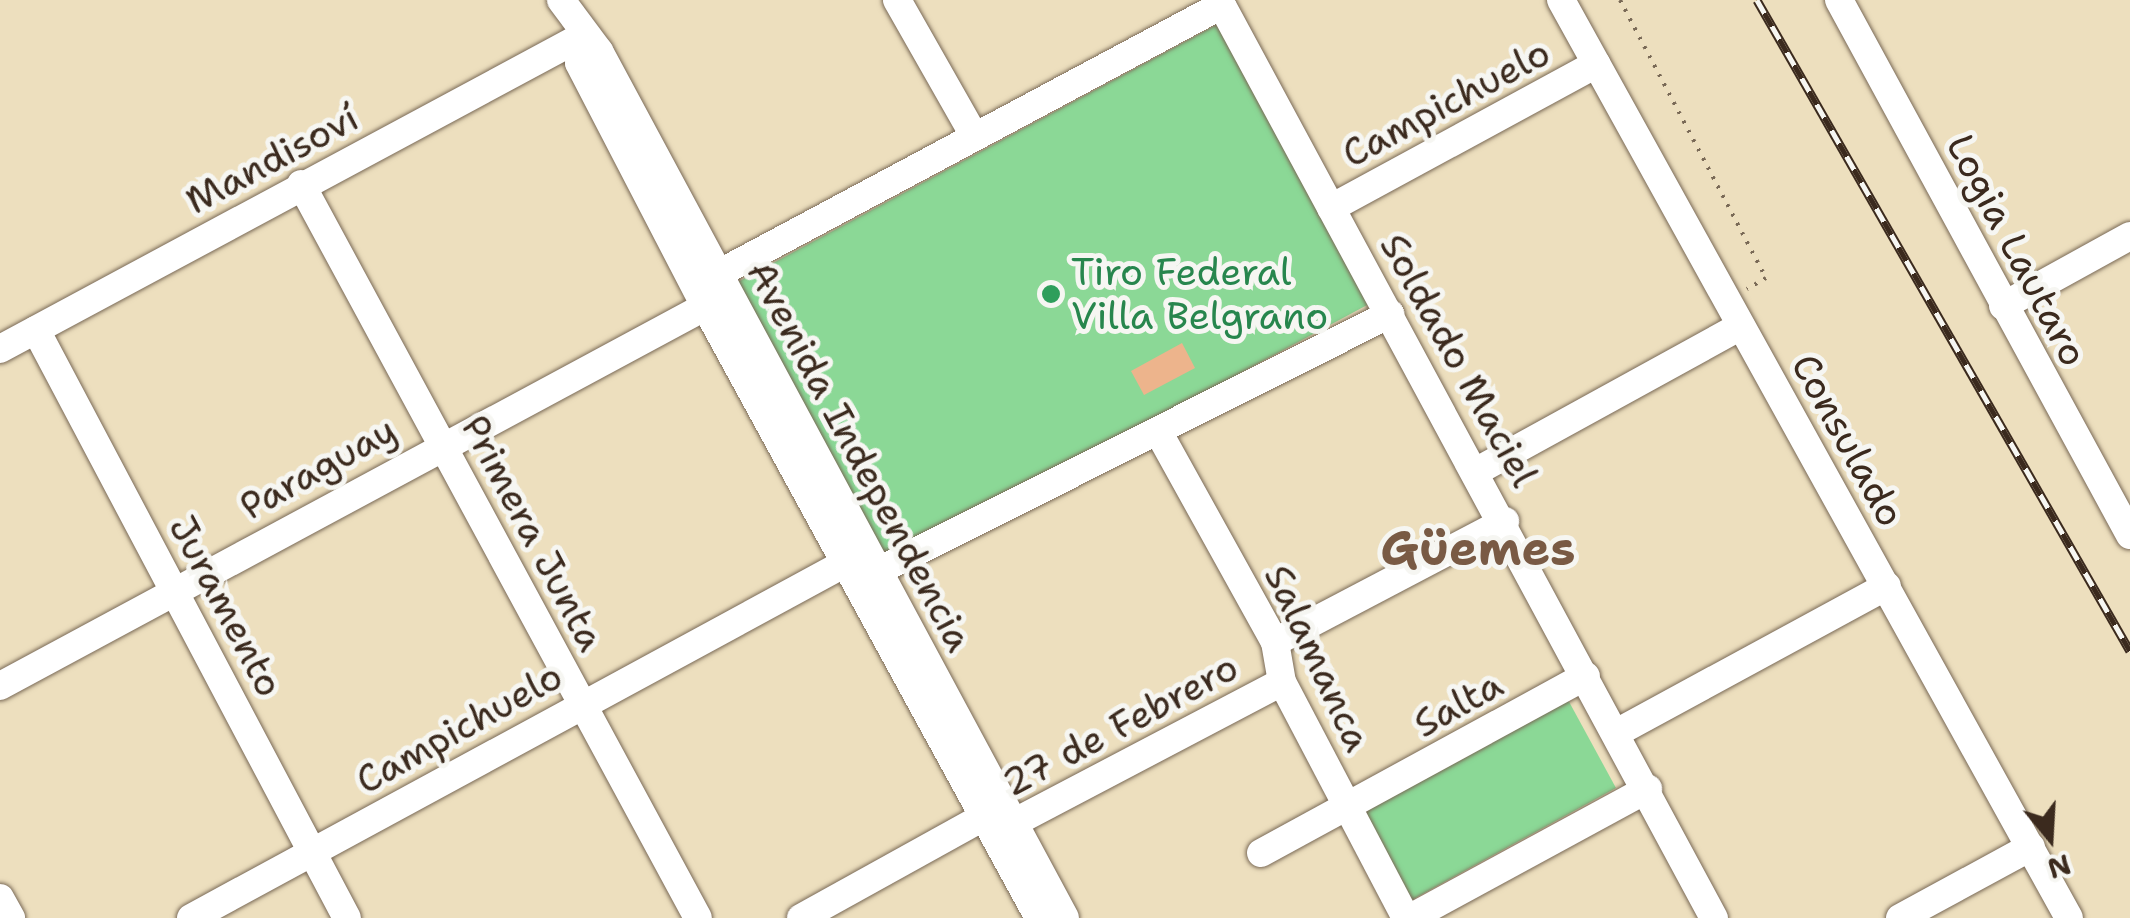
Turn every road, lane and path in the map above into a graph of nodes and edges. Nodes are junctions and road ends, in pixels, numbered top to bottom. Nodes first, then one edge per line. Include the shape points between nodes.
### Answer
1 (561, 0) edge
2 (897, 0) edge
3 (1561, 0) edge
4 (1620, 0) edge
5 (1839, 0) edge
6 (1220, 2) edge
7 (581, 38) junction
8 (1596, 64) junction
9 (972, 134) junction
10 (301, 184) junction
11 (1331, 208) junction
12 (2130, 236) edge
13 (712, 290) junction
14 (1726, 300) junction
15 (2004, 306) junction
16 (1390, 314) junction
17 (1740, 326) junction
18 (36, 330) junction
19 (0, 350) edge
20 (1159, 433) junction
21 (441, 444) junction
22 (1477, 471) junction
23 (1505, 520) junction
24 (2128, 526) edge
25 (864, 566) junction
26 (1887, 586) junction
27 (176, 589) junction
28 (1275, 642) junction
29 (1586, 676) junction
30 (1282, 682) junction
31 (0, 686) edge
32 (582, 703) junction
33 (1618, 732) junction
34 (1648, 789) junction
35 (1348, 807) junction
36 (999, 819) junction
37 (2030, 847) junction
38 (311, 853) junction
39 (1261, 853) dead end
40 (0, 898) edge
41 (11, 918) edge
42 (191, 918) edge
43 (347, 918) edge
44 (698, 918) edge
45 (801, 918) edge
46 (1040, 918) edge
47 (1066, 918) edge
48 (1408, 918) edge
49 (1714, 918) edge
50 (1900, 918) edge
51 (2069, 918) edge

1 - 7 street, Avenida Independencia
2 - 9 street
3 - 8 street, Consulado
4 - 14 path via 1766,278
5 - 15 street, Logia Lautaro
6 - 9 street, Paraguay
6 - 11 street, Soldado Maciel
7 - 10 street, Mandisoví
7 - 13 street, Avenida Independencia via 599,51
8 - 11 street, Campichuelo
8 - 14 street, Consulado
9 - 13 street, Paraguay
10 - 18 street, Mandisoví
10 - 21 street, Primera Junta
11 - 16 street, Soldado Maciel
12 - 15 street
13 - 21 street, Paraguay
13 - 25 street, Avenida Independencia
14 - 17 street, Consulado
15 - 24 street, Logia Lautaro
16 - 20 street, Campichuelo
16 - 22 street, Soldado Maciel
17 - 22 street
17 - 26 street, Consulado
18 - 19 street, Mandisoví
18 - 27 street, Juramento
20 - 25 street, Campichuelo
20 - 28 street, Salamanca
21 - 27 street, Paraguay
21 - 32 street, Primera Junta
22 - 23 street, Soldado Maciel
23 - 28 street, 27 de Febrero
23 - 29 street, Soldado Maciel
25 - 32 street, Campichuelo
25 - 36 street, Avenida Independencia
26 - 33 street
26 - 37 street, Consulado
27 - 31 street, Paraguay
27 - 38 street, Juramento
28 - 30 street, Salamanca
29 - 33 street, Soldado Maciel
29 - 35 street, Salta
30 - 35 street, Salamanca
30 - 36 street, 27 de Febrero
32 - 38 street, Campichuelo
32 - 44 street, Primera Junta
33 - 34 street, Soldado Maciel
34 - 48 street
34 - 49 street, Soldado Maciel
35 - 39 street, Salta
35 - 48 street, Salamanca
36 - 45 street, 27 de Febrero
36 - 46 street, Avenida Independencia
36 - 47 street, Avenida Independencia
37 - 50 street
37 - 51 street, Consulado
38 - 42 street, Campichuelo
38 - 43 street, Juramento
40 - 41 street

